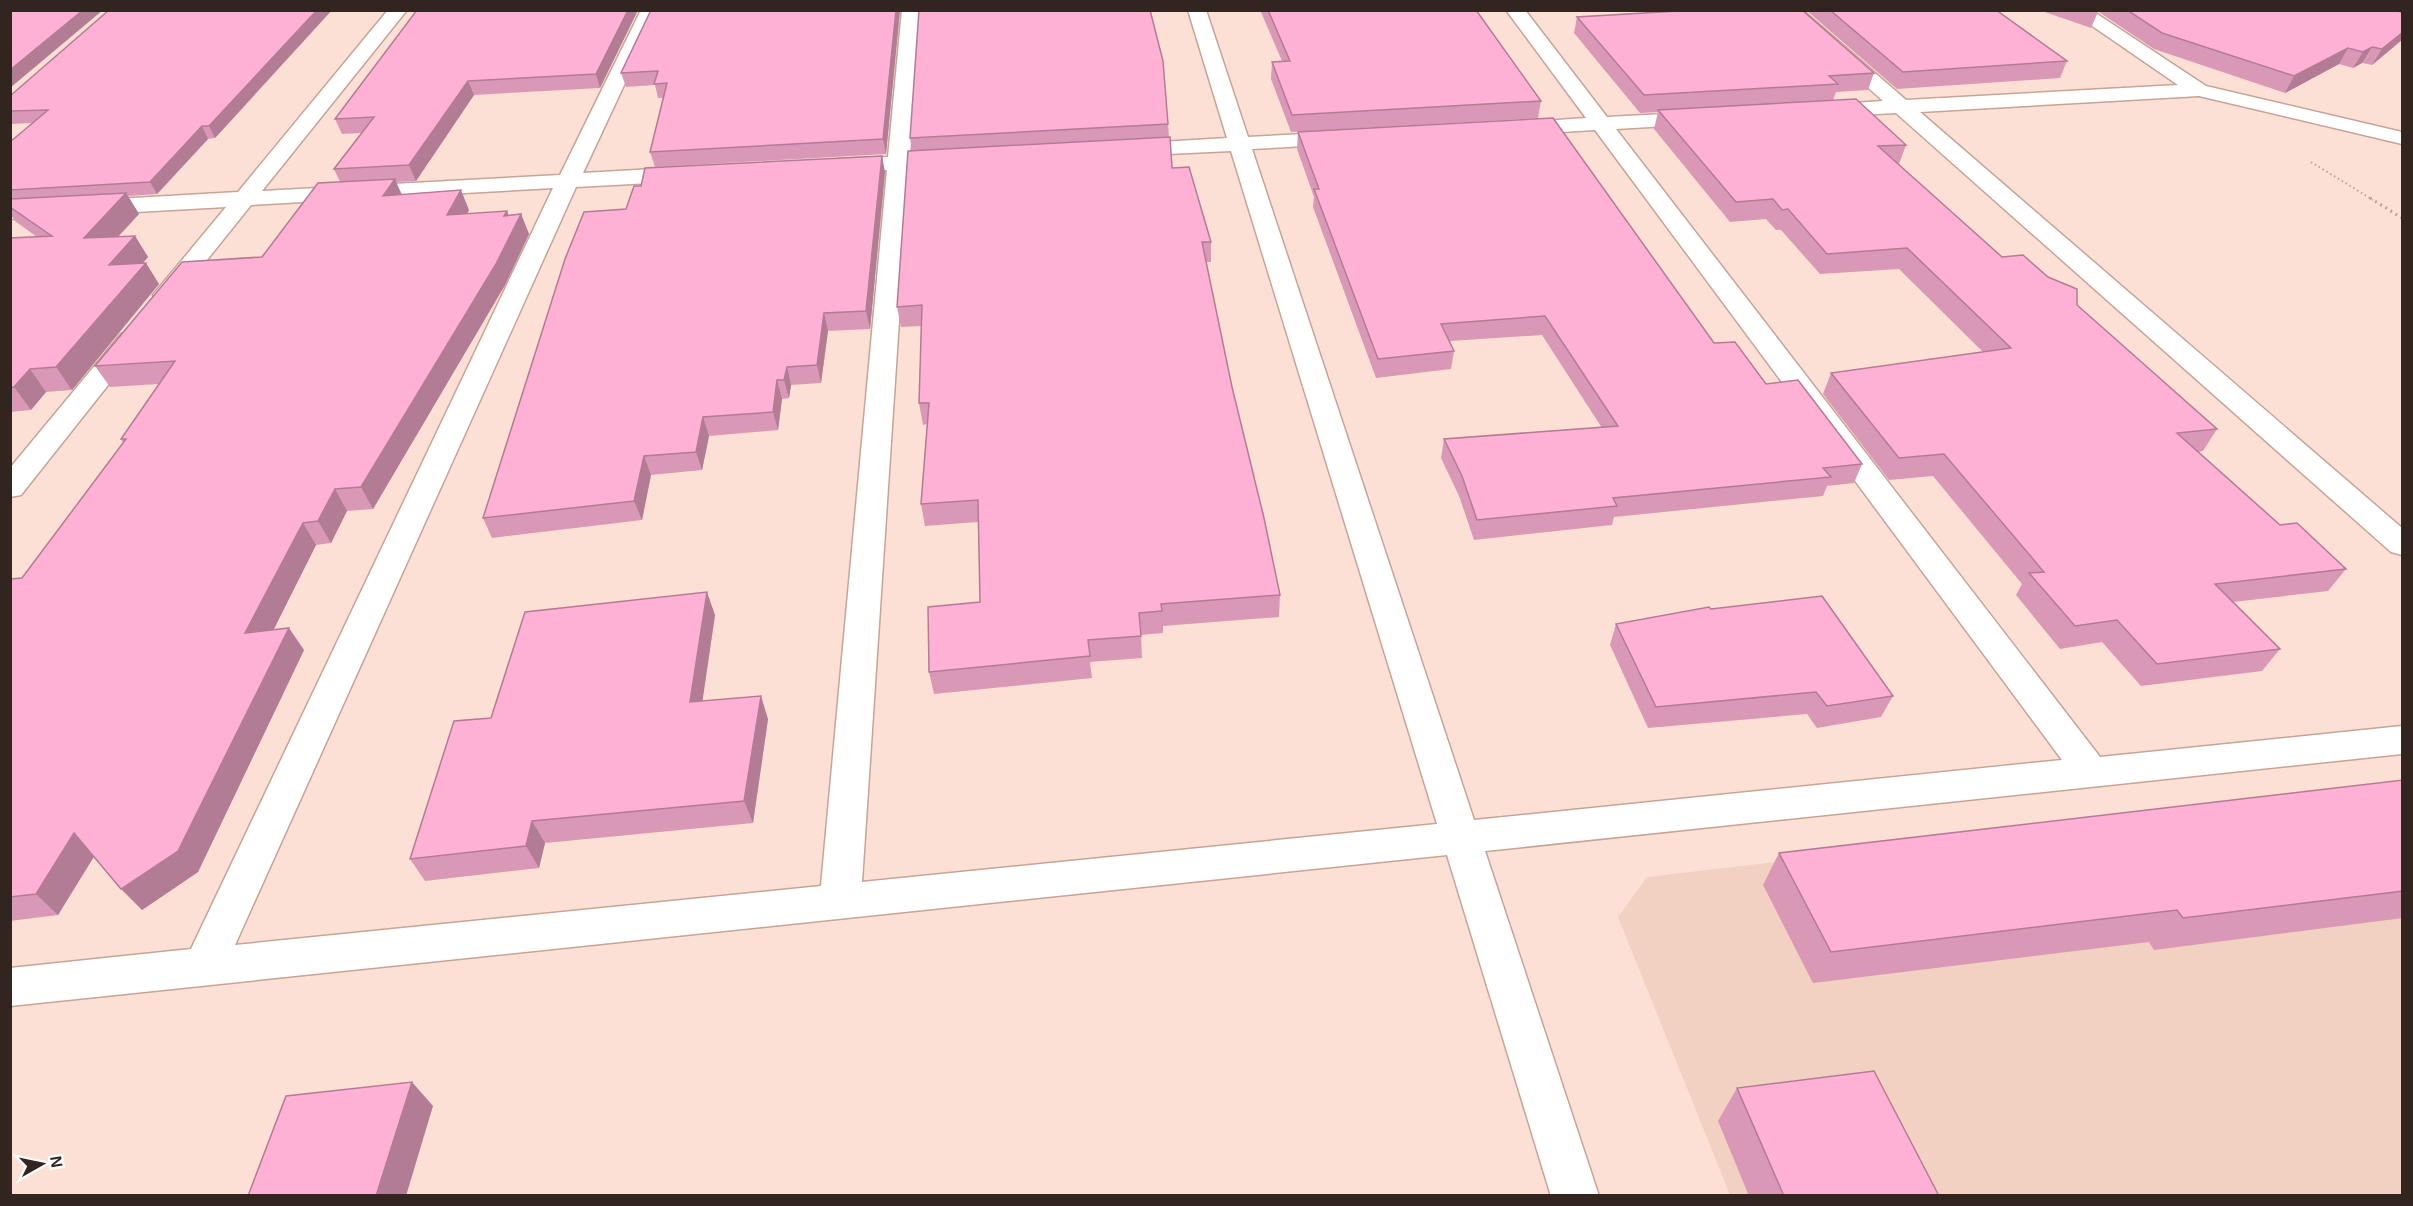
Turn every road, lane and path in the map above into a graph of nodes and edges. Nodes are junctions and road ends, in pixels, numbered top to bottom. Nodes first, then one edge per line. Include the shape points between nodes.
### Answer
1 (398, 10) edge
2 (650, 10) edge
3 (911, 10) edge
4 (1197, 10) edge
5 (1515, 10) edge
6 (1791, 10) edge
7 (2078, 10) edge
8 (2199, 90) junction
9 (1902, 107) junction
10 (1797, 113) edge
11 (1716, 117) edge
12 (1600, 124) junction
13 (1496, 130) edge
14 (1368, 137) edge
15 (2403, 138) edge
16 (1239, 144) junction
17 (1110, 151) edge
18 (969, 159) edge
19 (899, 163) junction
20 (816, 167) edge
21 (710, 173) edge
22 (568, 181) junction
23 (243, 199) junction
24 (10, 212) edge
25 (10, 488) edge
26 (2403, 545) edge
27 (2403, 740) edge
28 (2091, 772) junction
29 (1461, 837) junction
30 (840, 901) junction
31 (204, 967) junction
32 (10, 987) edge
33 (1575, 1196) edge

1 - 23 street
2 - 22 street
3 - 19 street
4 - 16 street
5 - 12 street
6 - 9 street
7 - 8 street
8 - 9 street
8 - 15 street
9 - 10 street
9 - 26 street
11 - 12 street
12 - 13 street
12 - 28 street
14 - 16 street
16 - 17 street
16 - 29 street
18 - 19 street
19 - 20 street
19 - 30 street
21 - 22 street
22 - 23 street
22 - 31 street
23 - 24 street
23 - 25 street
27 - 28 street
28 - 29 street
29 - 30 street
29 - 33 street
30 - 31 street
31 - 32 street

